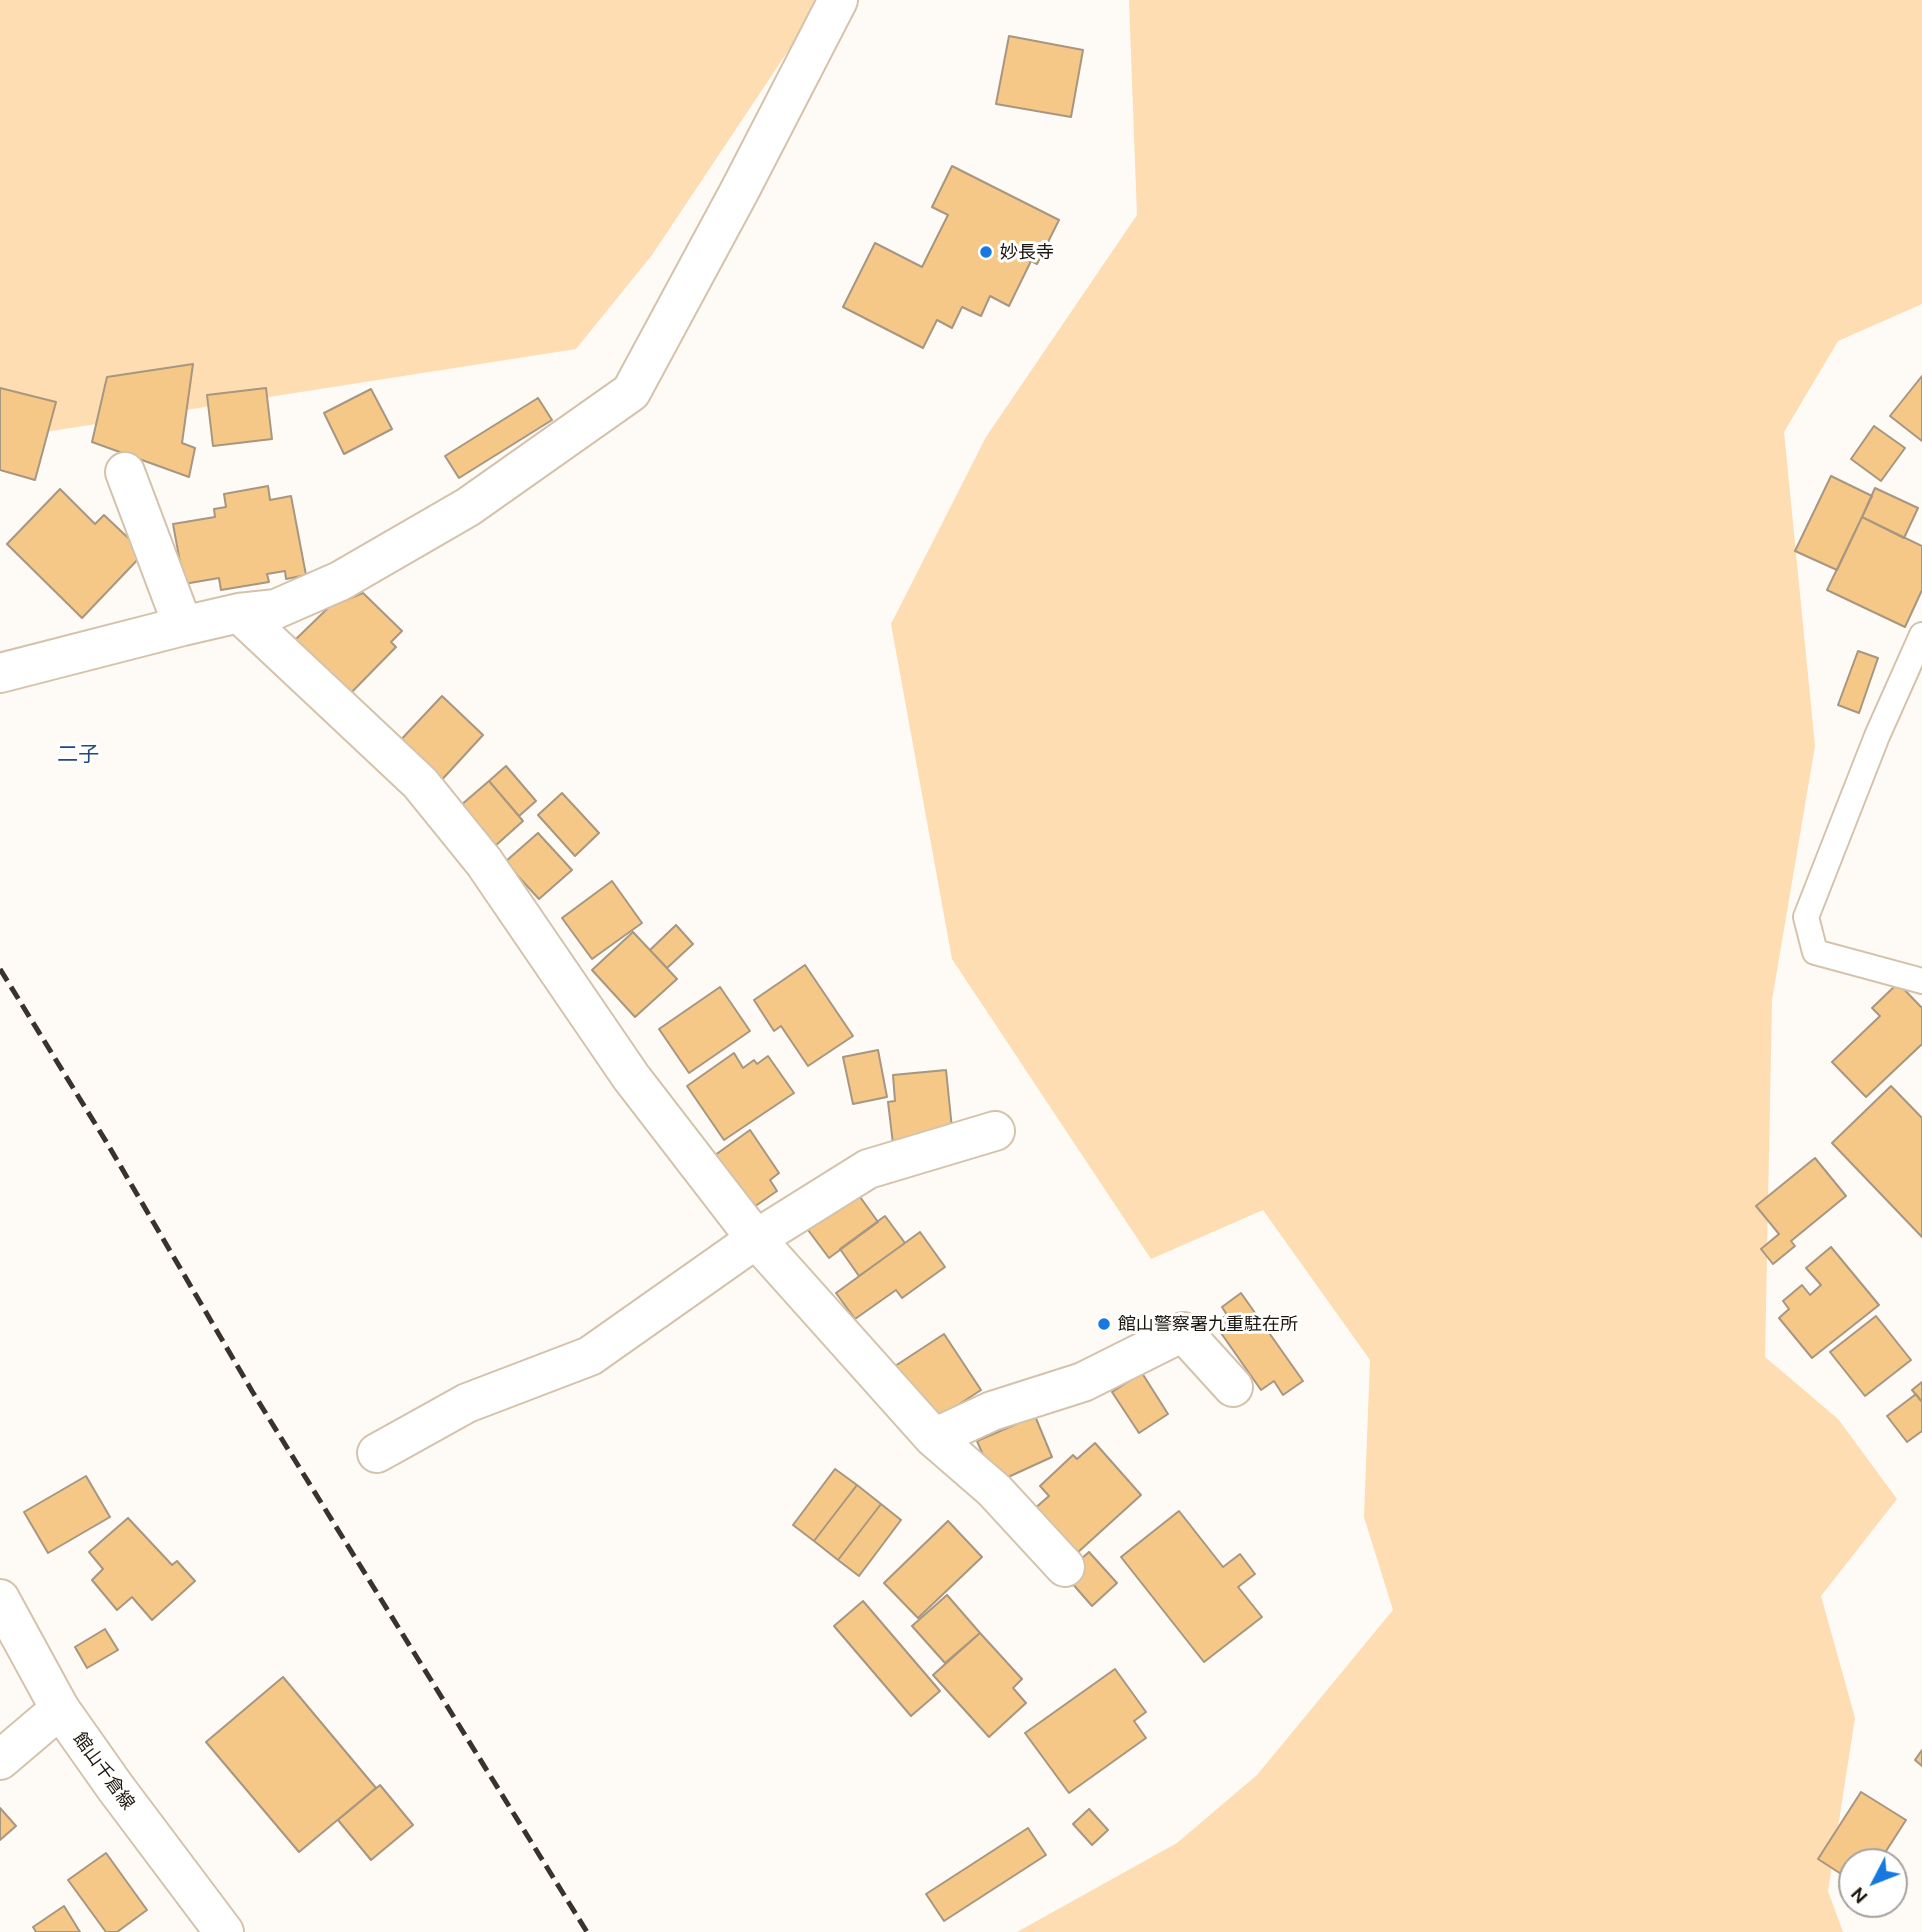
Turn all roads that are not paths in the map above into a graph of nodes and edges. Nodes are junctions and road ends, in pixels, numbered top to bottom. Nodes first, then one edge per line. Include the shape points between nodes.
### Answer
1 (838, 0) edge
2 (125, 472) dead end
3 (239, 613) junction
4 (183, 626) junction
5 (1922, 635) edge
6 (0, 673) edge
7 (1922, 981) edge
8 (995, 1131) dead end
9 (756, 1239) junction
10 (1233, 1387) dead end
11 (934, 1438) junction
12 (377, 1453) dead end
13 (1065, 1567) dead end
14 (0, 1598) edge
15 (61, 1709) junction
16 (0, 1760) edge
17 (224, 1932) edge

1 - 3 street via 631,393 468,507 340,580 276,610
2 - 4 street
3 - 4 street
3 - 9 street via 420,783 485,862 631,1077
4 - 6 street
5 - 7 lane via 1806,917 1815,952
8 - 9 street via 868,1169
9 - 11 street
9 - 12 street via 590,1356 467,1403
10 - 11 street via 1183,1332 1083,1382 992,1411
11 - 13 street via 994,1490
14 - 15 street, 館山千倉線
15 - 16 street
15 - 17 street, 館山千倉線

